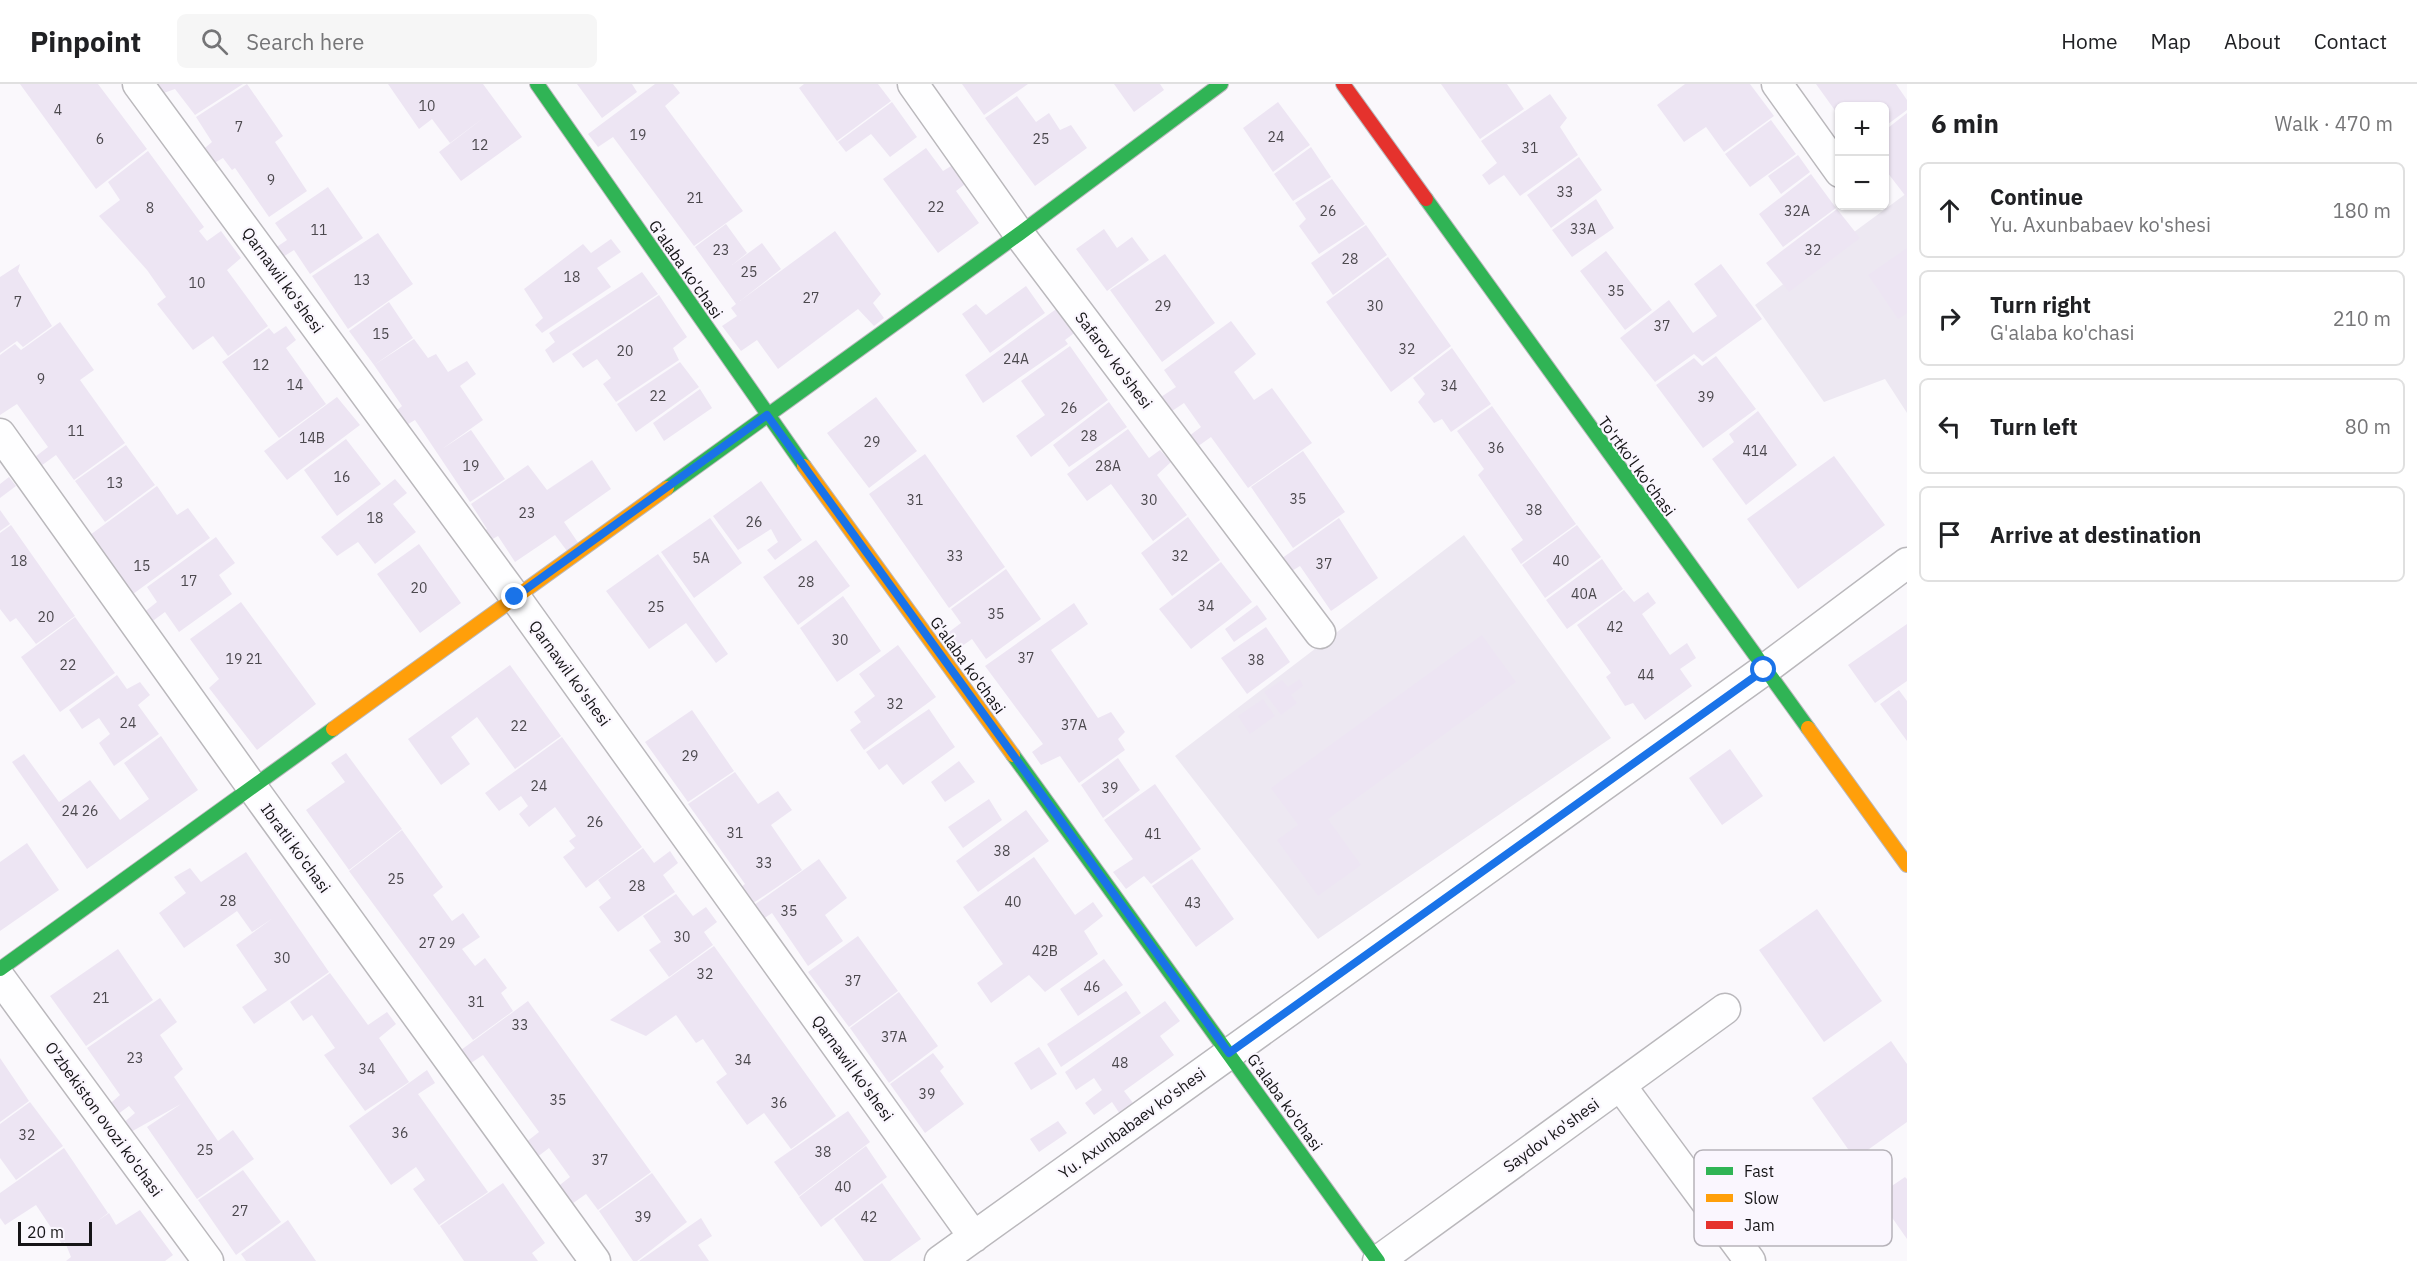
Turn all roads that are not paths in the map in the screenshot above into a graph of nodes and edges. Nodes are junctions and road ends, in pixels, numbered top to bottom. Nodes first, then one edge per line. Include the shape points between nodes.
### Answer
1 (138, 84) edge
2 (537, 84) edge
3 (913, 84) edge
4 (1221, 84) edge
5 (1342, 84) edge
6 (1777, 84) edge
7 (1835, 166) edge
8 (1019, 234) junction
9 (767, 415) junction
10 (0, 434) edge
11 (1907, 563) edge
12 (515, 597) junction
13 (1320, 633) dead end
14 (1764, 670) junction
15 (252, 787) junction
16 (1907, 865) edge
17 (0, 969) edge
18 (0, 978) edge
19 (1725, 1009) dead end
20 (1229, 1053) junction
21 (1620, 1085) junction
22 (1694, 1185) edge
23 (974, 1237) junction
24 (1739, 1246) edge
25 (208, 1261) edge
26 (595, 1261) edge
27 (940, 1261) edge
28 (1378, 1261) edge
29 (1750, 1261) edge

1 - 12 street, Qarnawil ko'shesi
2 - 9 street, G'alaba ko'chasi
3 - 8 street, Safarov ko'shesi
4 - 8 street
5 - 14 street, To'rtko'l ko'chasi
6 - 7 street
8 - 9 street
8 - 13 street, Safarov ko'shesi
9 - 12 street
9 - 20 street, G'alaba ko'chasi
10 - 15 street, Ibratli ko'chasi
11 - 14 street, Yu. Axunbabaev ko'shesi
12 - 15 street
12 - 23 street, Qarnawil ko'shesi
14 - 16 street, To'rtko'l ko'chasi
14 - 20 street, Yu. Axunbabaev ko'shesi
15 - 17 street
15 - 26 street, Ibratli ko'chasi
18 - 25 street, O'zbekiston ovozi ko'chasi
19 - 21 street, Saydov ko'shesi
20 - 23 street, Yu. Axunbabaev ko'shesi
20 - 28 street, G'alaba ko'chasi
21 - 22 street
21 - 28 street, Saydov ko'shesi
23 - 27 street, Yu. Axunbabaev ko'shesi
24 - 29 street

